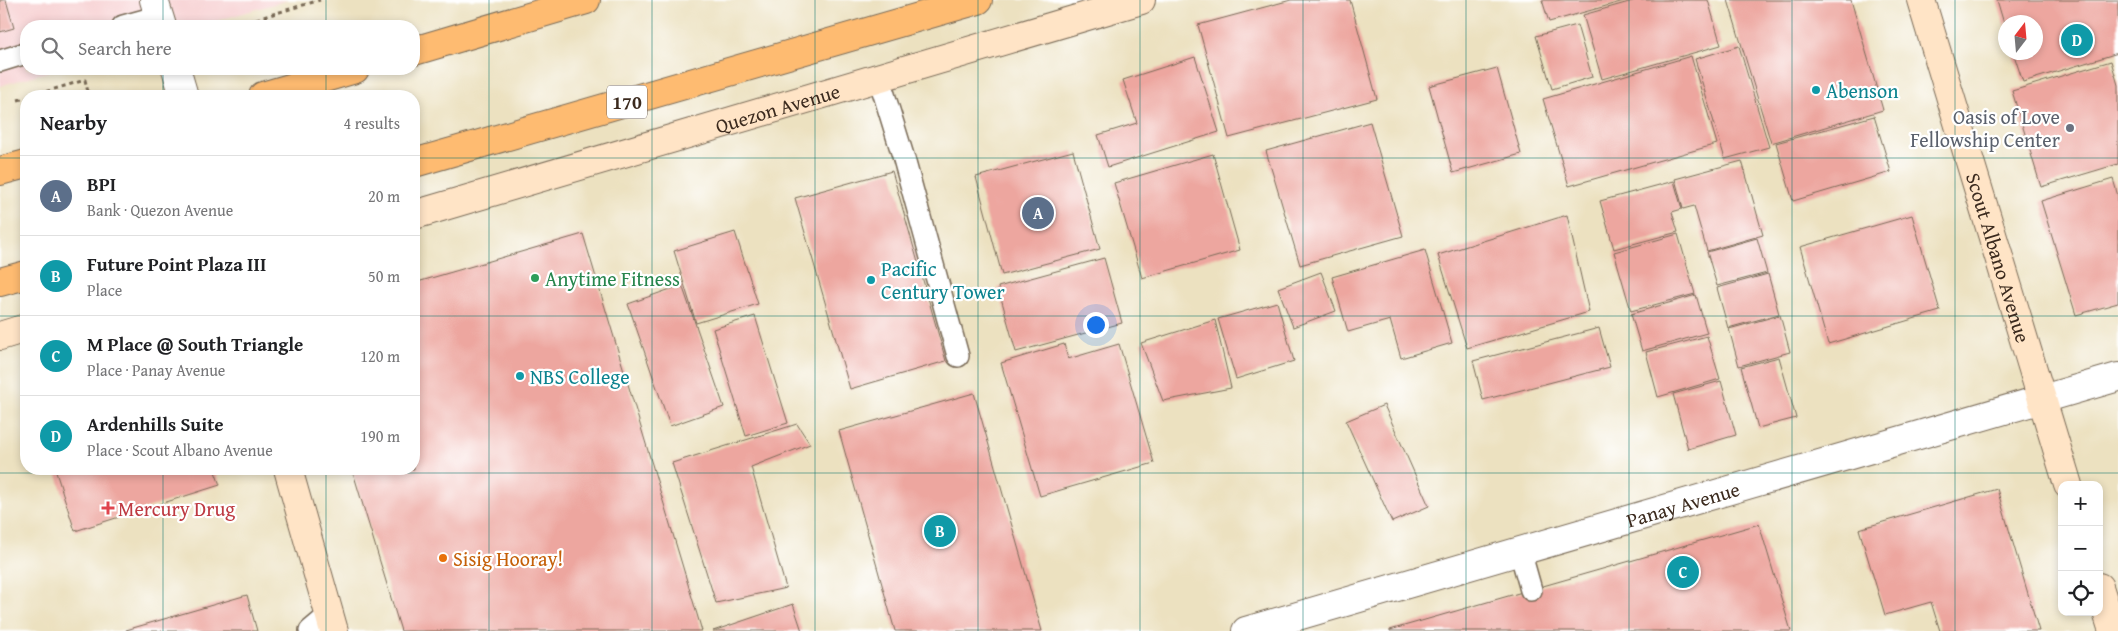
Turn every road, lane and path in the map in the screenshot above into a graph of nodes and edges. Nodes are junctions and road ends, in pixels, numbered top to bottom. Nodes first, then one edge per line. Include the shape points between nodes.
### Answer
1 (320, 0) edge
2 (586, 0) edge
3 (978, 0) edge
4 (1141, 0) edge
5 (1921, 0) edge
6 (159, 14) edge
7 (141, 20) edge
8 (253, 20) edge
9 (420, 49) edge
10 (20, 55) edge
11 (0, 60) edge
12 (178, 75) edge
13 (335, 75) edge
14 (879, 78) junction
15 (51, 90) edge
16 (88, 90) edge
17 (182, 90) edge
18 (283, 90) edge
19 (420, 161) edge
20 (20, 166) edge
21 (0, 171) edge
22 (420, 213) edge
23 (20, 277) edge
24 (0, 282) edge
25 (20, 330) edge
26 (0, 336) edge
27 (958, 356) dead end
28 (2118, 377) edge
29 (2042, 400) junction
30 (289, 475) edge
31 (2067, 481) edge
32 (1520, 551) junction
33 (1531, 590) dead end
34 (2103, 601) edge
35 (324, 626) edge
36 (1246, 631) edge
37 (2112, 631) edge

1 - 8 path
2 - 9 main road
3 - 19 main road, 170
4 - 14 street, Quezon Avenue / 170
5 - 29 street, Scout Albano Avenue
6 - 7 lane
10 - 11 lane
12 - 17 street
13 - 18 main road
14 - 22 street, Quezon Avenue / 170
14 - 27 lane
15 - 16 path via 85,80
20 - 21 main road
23 - 24 main road
25 - 26 street
28 - 29 street, Panay Avenue
29 - 31 street, Scout Albano Avenue
29 - 32 street, Panay Avenue
30 - 35 street
32 - 33 lane
32 - 36 street, Panay Avenue
34 - 37 street

